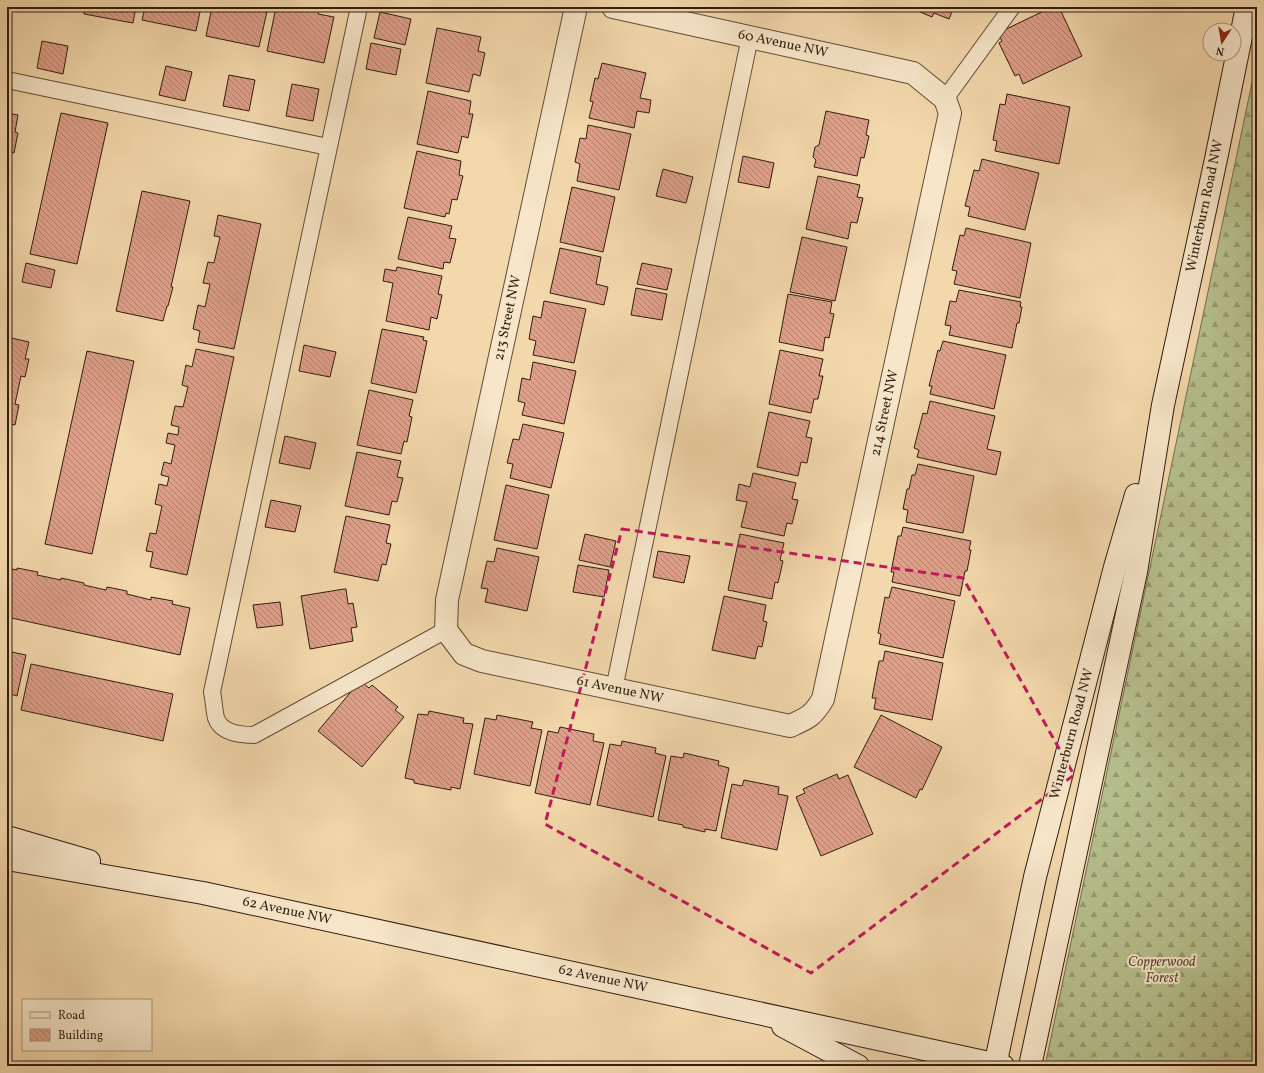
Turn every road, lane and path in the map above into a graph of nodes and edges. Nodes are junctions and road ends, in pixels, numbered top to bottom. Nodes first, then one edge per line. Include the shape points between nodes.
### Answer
1 (359, 7) edge
2 (576, 7) edge
3 (613, 7) edge
4 (1012, 7) edge
5 (1247, 7) edge
6 (750, 37) junction
7 (7, 80) edge
8 (945, 99) junction
9 (328, 147) junction
10 (1162, 405) junction
11 (446, 630) junction
12 (614, 689) junction
13 (805, 720) joint
14 (7, 837) edge
15 (7, 859) edge
16 (204, 893) junction
17 (761, 1014) junction
18 (998, 1065) edge
19 (858, 1066) edge
20 (1030, 1066) edge

1 - 9 lane
2 - 11 main road, 213 Street NW via 447,600
3 - 6 main road, 60 Avenue NW
4 - 8 lane
5 - 10 main road, Winterburn Road NW
6 - 8 main road, 60 Avenue NW via 913,72
6 - 12 lane
7 - 9 lane
8 - 13 main road, 214 Street NW via 950,113 823,699 816,711
9 - 11 lane via 212,692 217,720 225,730 242,735 254,735
10 - 18 main road, Winterburn Road NW via 1115,568 1035,877
10 - 20 main road, Winterburn Road NW via 1136,572
11 - 12 main road, 61 Avenue NW via 464,654 482,661
12 - 13 main road, 61 Avenue NW via 790,726
14 - 16 main road, 62 Avenue NW
15 - 16 main road, 62 Avenue NW
16 - 17 main road, 62 Avenue NW
17 - 18 main road, 62 Avenue NW
17 - 19 main road

